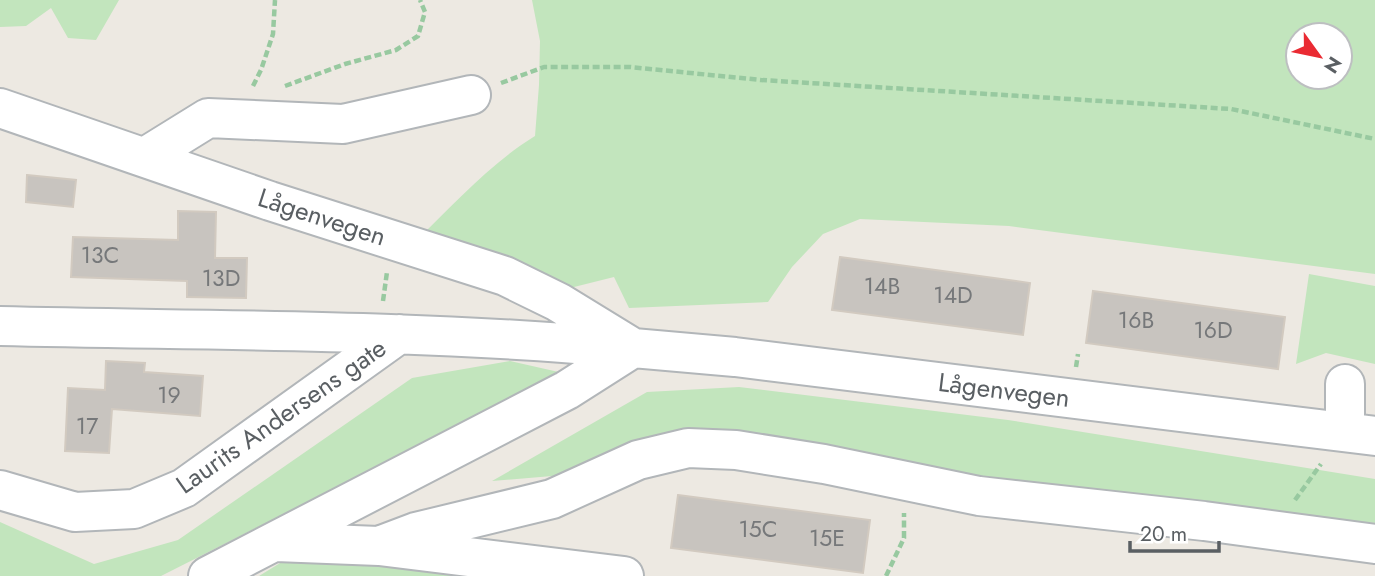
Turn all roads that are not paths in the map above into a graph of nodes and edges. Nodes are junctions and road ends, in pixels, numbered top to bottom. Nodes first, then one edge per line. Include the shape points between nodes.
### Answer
1 (471, 95) road end
2 (0, 108) edge
3 (145, 157) junction
4 (0, 326) edge
5 (389, 333) junction
6 (633, 348) junction
7 (1345, 384) dead end
8 (1360, 434) edge
9 (0, 491) edge
10 (274, 542) junction
11 (1375, 544) edge
12 (379, 546) junction
13 (208, 576) edge
14 (624, 576) edge

1 - 3 street via 343,124 208,118
2 - 3 street, Lågenvegen
3 - 6 street, Lågenvegen via 505,276
4 - 5 street, Laurits Andersens gate
5 - 6 street, Laurits Andersens gate
5 - 9 street, Laurits Andersens gate via 184,488 134,509 75,512
6 - 8 street, Lågenvegen
6 - 10 street via 567,390
7 - 8 street
10 - 12 street
10 - 13 street
11 - 12 street via 979,496 736,450 688,448 638,460 552,499 416,532
12 - 14 street

